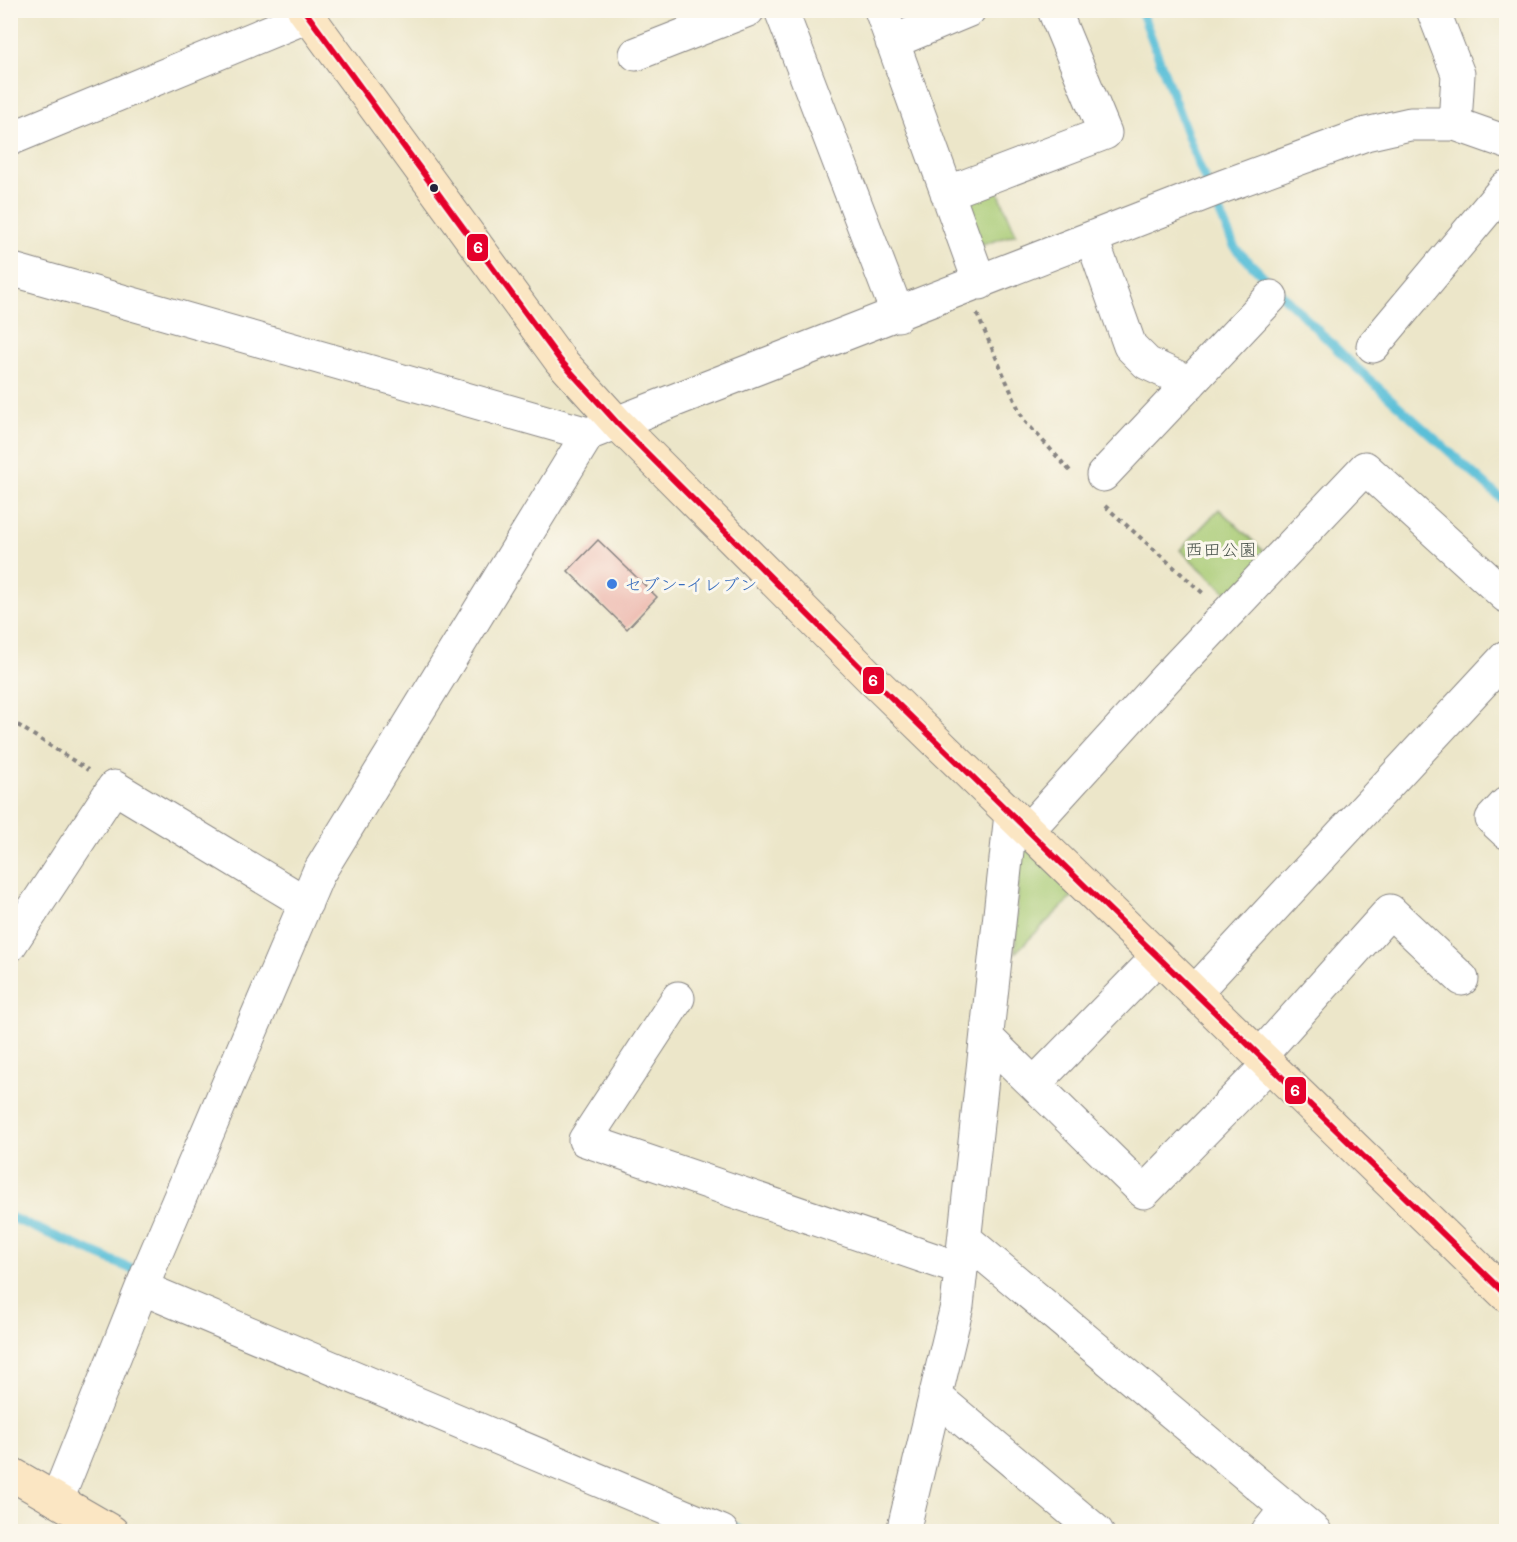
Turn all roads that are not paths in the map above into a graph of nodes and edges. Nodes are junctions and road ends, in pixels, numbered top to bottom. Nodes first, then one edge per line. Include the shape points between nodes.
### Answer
1 (748, 10) edge
2 (781, 10) edge
3 (881, 10) edge
4 (969, 10) edge
5 (1054, 10) edge
6 (1433, 10) edge
7 (306, 13) edge
8 (892, 42) junction
9 (636, 54) dead end
10 (1455, 124) junction
11 (10, 139) edge
12 (1506, 142) edge
13 (1506, 187) edge
14 (947, 193) junction
15 (1092, 239) junction
16 (10, 269) edge
17 (980, 283) junction
18 (1271, 297) dead end
19 (898, 315) junction
20 (1373, 346) dead end
21 (1190, 383) junction
22 (604, 430) junction
23 (1103, 475) dead end
24 (1506, 596) edge
25 (1506, 657) edge
26 (1506, 804) edge
27 (1020, 822) junction
28 (1506, 832) edge
29 (306, 903) junction
30 (10, 945) edge
31 (1158, 957) junction
32 (1462, 979) dead end
33 (1195, 992) junction
34 (678, 998) dead end
35 (987, 1038) junction
36 (1264, 1060) junction
37 (1034, 1084) junction
38 (963, 1254) junction
39 (146, 1277) junction
40 (1506, 1295) edge
41 (935, 1396) junction
42 (10, 1473) edge
43 (57, 1500) junction
44 (1278, 1520) edge
45 (112, 1532) edge
46 (722, 1532) edge
47 (903, 1532) edge
48 (1097, 1532) edge
49 (1315, 1532) edge

1 - 9 street
2 - 19 street
3 - 8 street
4 - 8 street
5 - 14 street via 1104,133
6 - 10 street via 1458,74
7 - 11 street
7 - 22 street via 560,360
8 - 14 street
10 - 12 street
10 - 15 street via 1410,124 1366,134
13 - 20 street
14 - 17 street
15 - 17 street
15 - 21 street via 1130,346 1147,363
16 - 22 street
17 - 19 street
18 - 21 street
19 - 22 street
21 - 23 street
22 - 27 street
22 - 29 street via 318,874
24 - 27 street via 1365,468 1166,678
25 - 33 street
26 - 28 street via 1492,819
27 - 31 street
27 - 35 street
29 - 30 street via 114,787
29 - 39 street
31 - 33 street
31 - 37 street
32 - 36 street via 1390,911
33 - 36 street
34 - 38 street via 585,1140
35 - 37 street
35 - 38 street
36 - 37 street via 1144,1192
36 - 40 street
38 - 41 street via 957,1305
38 - 44 street
39 - 43 street
39 - 46 street
41 - 47 street
41 - 48 street
42 - 43 street
43 - 45 street
44 - 49 street

